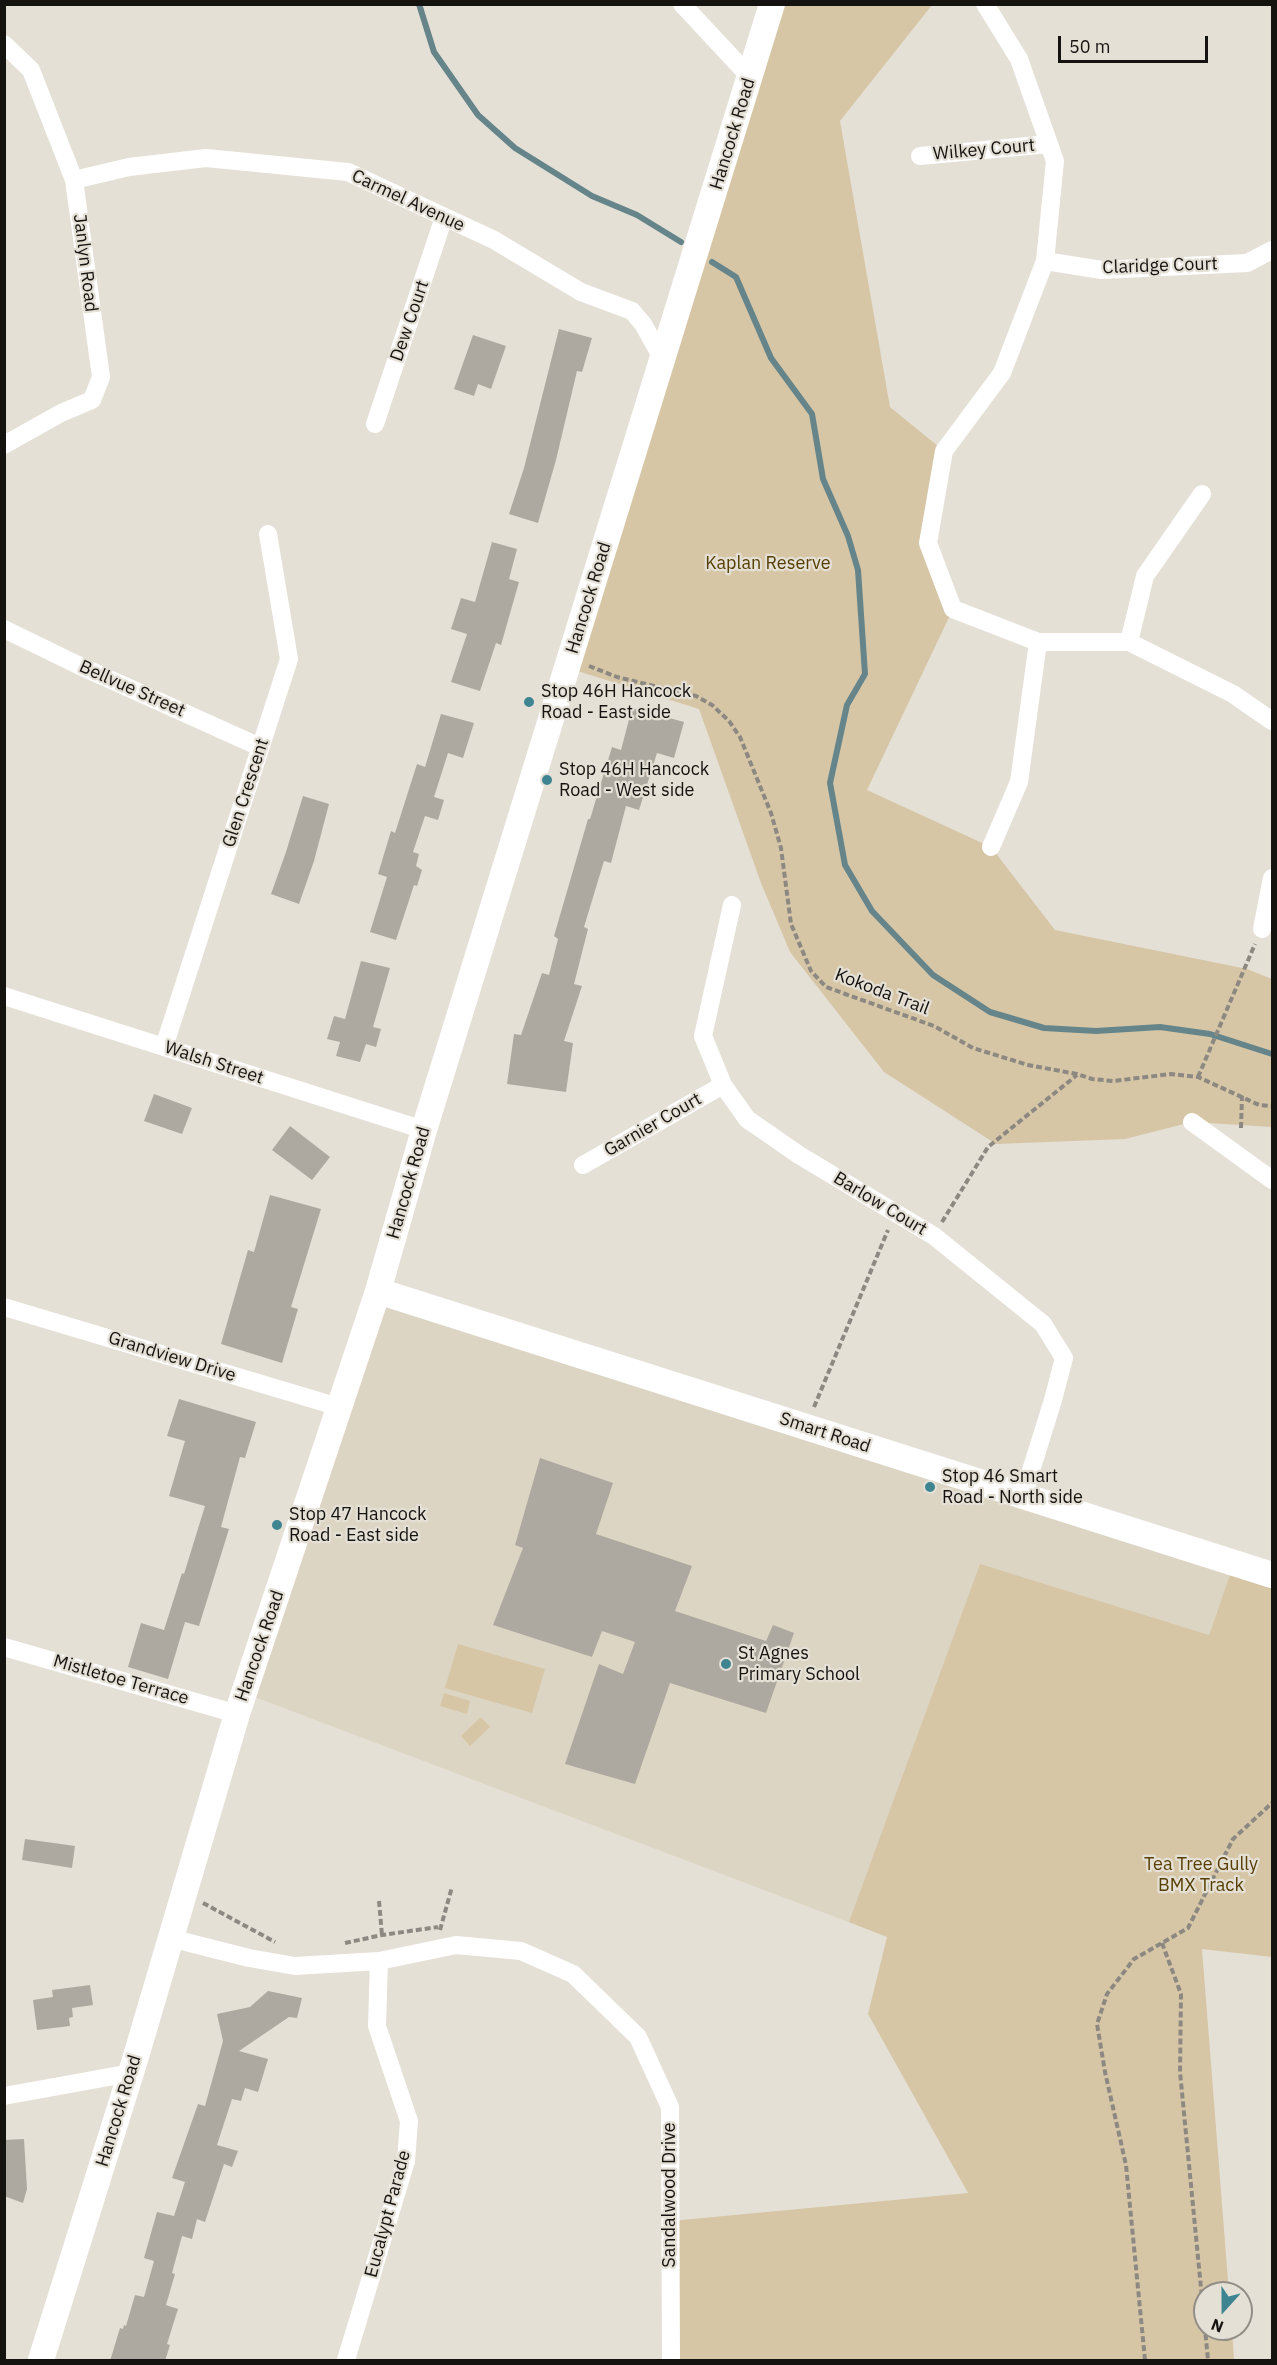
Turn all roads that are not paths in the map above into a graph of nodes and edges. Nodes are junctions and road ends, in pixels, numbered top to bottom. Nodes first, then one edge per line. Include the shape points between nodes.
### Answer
1 (682, 4) edge
2 (772, 4) edge
3 (984, 6) edge
4 (4, 44) edge
5 (750, 76) junction
6 (1049, 144) junction
7 (920, 156) dead end
8 (74, 180) junction
9 (444, 217) junction
10 (1272, 250) edge
11 (1045, 261) junction
12 (663, 360) junction
13 (375, 424) dead end
14 (4, 445) edge
15 (1202, 494) dead end
16 (268, 534) dead end
17 (4, 629) edge
18 (1038, 642) junction
19 (1129, 642) junction
20 (1272, 721) edge
21 (260, 747) junction
22 (991, 847) dead end
23 (1272, 878) edge
24 (732, 905) dead end
25 (1262, 929) road end
26 (4, 996) edge
27 (164, 1047) junction
28 (723, 1085) junction
29 (1192, 1122) dead end
30 (424, 1130) junction
31 (583, 1166) dead end
32 (1272, 1180) edge
33 (378, 1291) junction
34 (4, 1307) edge
35 (339, 1407) junction
36 (1023, 1496) junction
37 (1272, 1575) edge
38 (4, 1647) edge
39 (237, 1714) junction
40 (170, 1938) junction
41 (379, 1961) junction
42 (131, 2073) junction
43 (4, 2096) edge
44 (42, 2361) edge
45 (346, 2361) edge
46 (671, 2361) edge

1 - 5 street
2 - 5 main road, Hancock Road
3 - 6 street via 1019,59
4 - 8 street, Janlyn Road via 31,70
5 - 12 main road, Hancock Road
6 - 7 street, Wilkey Court
6 - 11 street via 1055,161
8 - 9 street, Carmel Avenue via 129,167 206,158 348,172
8 - 14 street, Janlyn Road via 101,377 92,400
9 - 12 street, Carmel Avenue via 494,240 581,292 632,311
9 - 13 street, Dew Court
10 - 11 street, Claridge Court via 1247,263 1102,270
11 - 18 street via 1002,373 944,451 928,543 953,609
12 - 30 main road, Hancock Road
15 - 19 street via 1145,576
16 - 21 street, Glen Crescent via 289,659
17 - 21 street, Bellvue Street
18 - 19 street
18 - 22 street via 1019,782
19 - 20 street via 1233,694
21 - 27 street, Glen Crescent
23 - 25 street
24 - 28 street, Barlow Court via 703,1036
26 - 27 street, Walsh Street
27 - 30 street, Walsh Street
28 - 31 street, Garnier Court
28 - 36 street, Barlow Court via 747,1119 934,1236 1043,1324 1064,1358
29 - 32 street
30 - 33 main road, Hancock Road
33 - 35 main road, Hancock Road
33 - 36 main road, Smart Road
34 - 35 street, Grandview Drive
35 - 39 main road, Hancock Road
36 - 37 main road, Smart Road
38 - 39 street, Mistletoe Terrace
39 - 40 main road, Hancock Road
40 - 41 street, Sandalwood Drive via 295,1966
40 - 42 main road, Hancock Road
41 - 45 street, Eucalypt Parade via 377,2026 408,2121 406,2161
41 - 46 street, Sandalwood Drive via 456,1945 521,1951 573,1974 639,2037 670,2107
42 - 43 street
42 - 44 main road, Hancock Road

